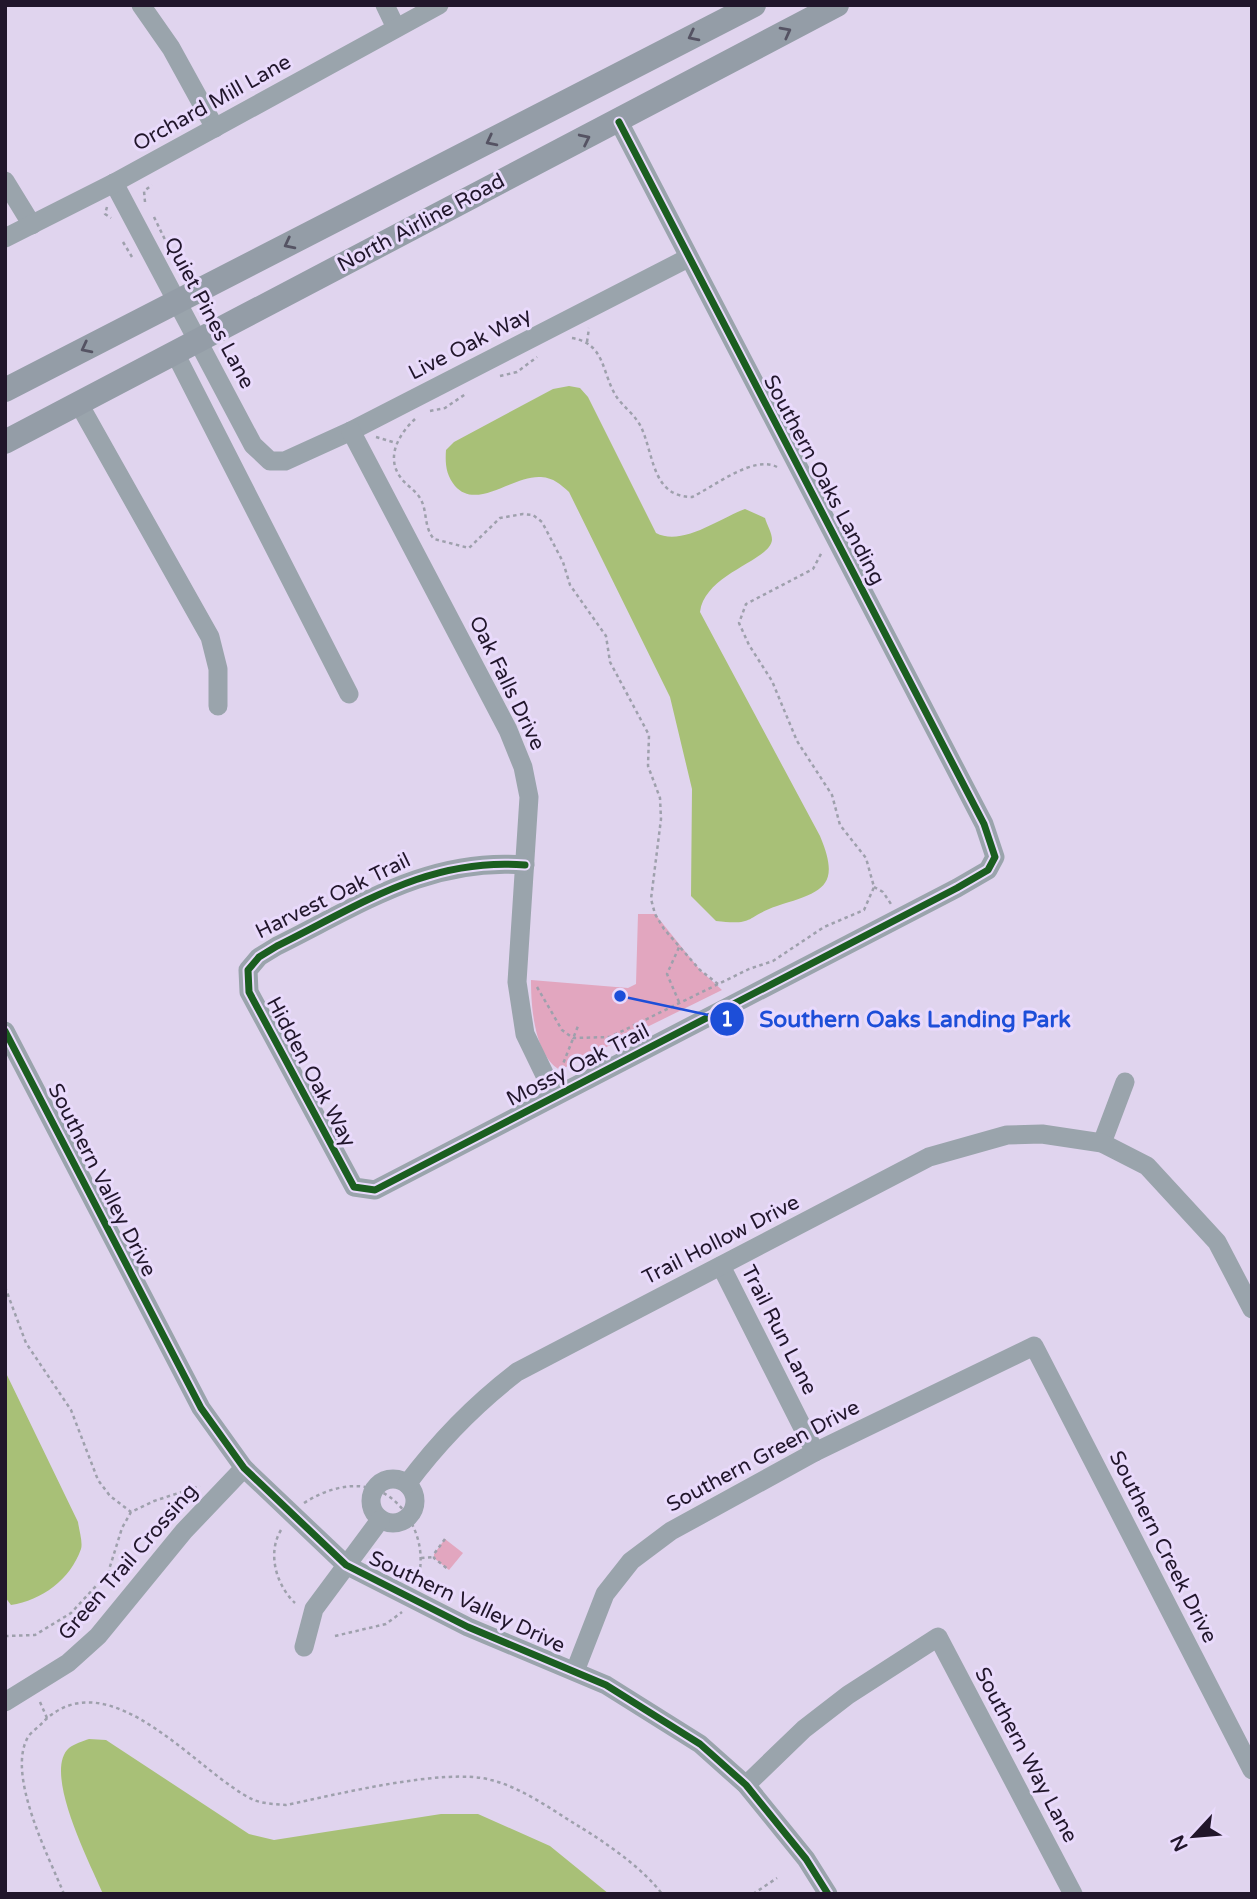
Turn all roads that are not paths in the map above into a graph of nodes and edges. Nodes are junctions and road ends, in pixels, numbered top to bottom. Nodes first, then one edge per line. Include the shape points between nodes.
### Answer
1 (141, 5) edge
2 (385, 5) edge
3 (439, 5) edge
4 (754, 5) edge
5 (837, 5) edge
6 (397, 28) junction
7 (619, 122) junction
8 (215, 128) junction
9 (5, 181) edge
10 (114, 183) junction
11 (32, 225) junction
12 (5, 238) edge
13 (688, 258) junction
14 (177, 301) junction
15 (199, 340) junction
16 (175, 353) junction
17 (5, 390) edge
18 (79, 404) junction
19 (351, 431) junction
20 (5, 442) edge
21 (270, 461) joint
22 (349, 694) dead end
23 (218, 706) dead end
24 (995, 857) joint
25 (525, 865) junction
26 (248, 970) joint
27 (5, 1031) edge
28 (1125, 1082) dead end
29 (554, 1093) junction
30 (1102, 1143) junction
31 (354, 1187) joint
32 (721, 1266) junction
33 (1252, 1309) edge
34 (1034, 1346) joint
35 (815, 1452) junction
36 (244, 1468) junction
37 (407, 1484) junction
38 (380, 1520) junction
39 (346, 1565) junction
40 (304, 1647) dead end
41 (575, 1671) junction
42 (5, 1702) edge
43 (1252, 1770) edge
44 (746, 1785) junction
45 (828, 1894) edge
46 (1073, 1894) edge

1 - 8 street via 171,48
2 - 6 street
3 - 6 street, Orchard Mill Lane
4 -> 14 main road, North Airline Road
7 -> 5 main road, North Airline Road
6 - 8 street, Orchard Mill Lane
7 - 13 street, Southern Oaks Landing
15 -> 7 main road, North Airline Road
8 - 10 street, Orchard Mill Lane
9 - 11 street
10 - 11 street, Orchard Mill Lane
10 - 14 street, Quiet Pines Lane
11 - 12 street, Orchard Mill Lane
13 - 19 street, Live Oak Way
13 - 24 street, Southern Oaks Landing via 984,824
14 - 15 street, Quiet Pines Lane
14 -> 17 main road, North Airline Road
15 - 16 main road, North Airline Road
15 - 21 street, Quiet Pines Lane via 253,445
16 - 18 main road, North Airline Road
16 - 22 street
18 - 20 main road, North Airline Road
18 - 23 street via 210,637 218,669
19 - 21 street, Live Oak Way via 285,461
19 - 25 street, Oak Falls Drive via 509,730 529,797
24 - 29 street, Mossy Oak Trail via 988,870 899,918
25 - 26 street, Harvest Oak Trail via 488,863 420,876 277,946
25 - 29 street, Oak Falls Drive via 516,982 525,1034
26 - 31 street, Hidden Oak Way via 249,992
27 - 36 street, Southern Valley Drive via 201,1408
28 - 30 street
29 - 31 street, Mossy Oak Trail via 375,1190
30 - 32 street, Trail Hollow Drive via 1042,1134 1007,1135 929,1157
30 - 33 street, Trail Hollow Drive via 1147,1166 1217,1242
32 - 35 street, Trail Run Lane
32 - 37 street, Trail Hollow Drive via 517,1372 480,1400
34 - 35 street, Southern Green Drive
34 - 43 street, Southern Creek Drive
35 - 41 street, Southern Green Drive via 671,1531 631,1561 605,1594
36 - 39 street, Southern Valley Drive
36 - 42 street, Green Trail Crossing via 184,1531 98,1636 68,1663
37 - 38 street via 415,1497 413,1512 402,1522
37 - 38 street via 386,1480 374,1488 371,1509
38 - 39 street
39 - 40 street via 314,1609
39 - 41 street, Southern Valley Drive via 468,1627
41 - 44 street, Southern Valley Drive via 660,1717 700,1744
44 - 45 street, Southern Valley Drive
44 - 46 street, Southern Way Lane via 804,1729 848,1695 938,1637

